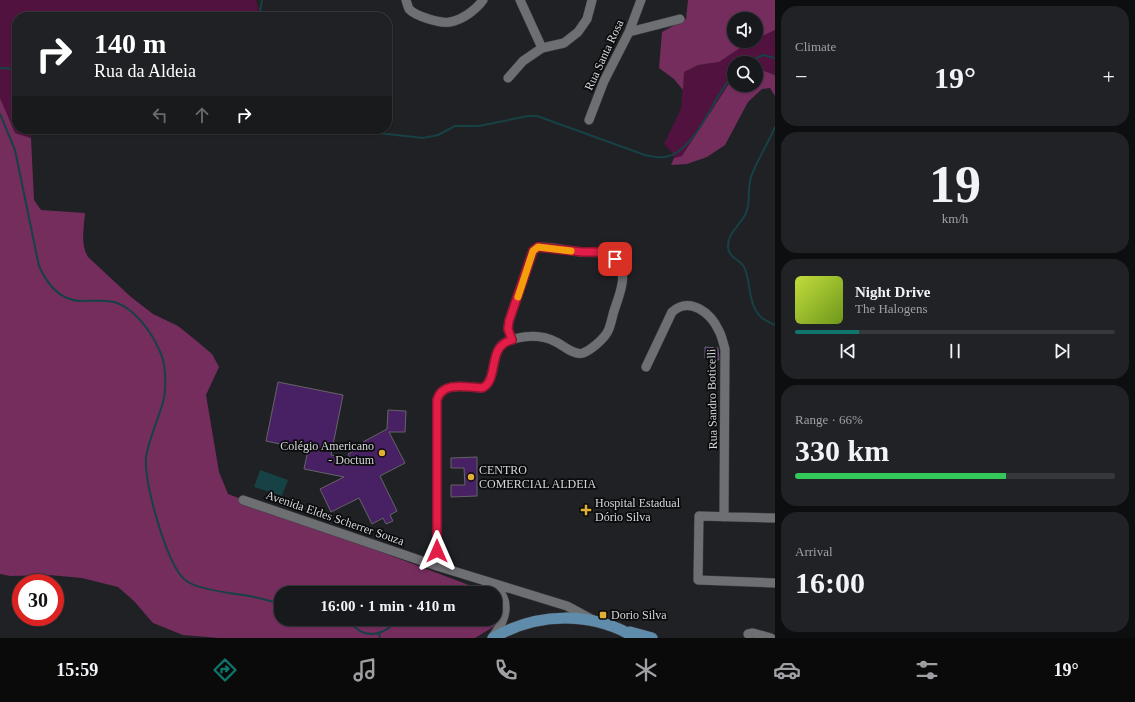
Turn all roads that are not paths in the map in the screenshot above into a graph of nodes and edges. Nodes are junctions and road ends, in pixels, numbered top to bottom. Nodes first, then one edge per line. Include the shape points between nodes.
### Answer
1 (406, 0) edge
2 (483, 0) edge
3 (520, 0) edge
4 (592, 0) edge
5 (641, 0) edge
6 (680, 19) dead end
7 (629, 32) junction
8 (542, 48) junction
9 (508, 78) dead end
10 (589, 120) dead end
11 (512, 340) junction
12 (646, 367) dead end
13 (242, 500) dead end
14 (724, 517) junction
15 (775, 518) edge
16 (437, 566) junction
17 (488, 582) junction
18 (775, 583) edge
19 (597, 622) junction
20 (624, 631) junction
21 (748, 634) dead end
22 (492, 638) edge
23 (636, 638) edge
24 (652, 638) edge
25 (771, 638) edge

1 - 2 street via 410,9 421,18 449,23 462,18
3 - 8 street
4 - 8 street via 587,19 578,32 564,43
5 - 7 street, Rua Santa Rosa
6 - 7 street
7 - 10 street, Rua Santa Rosa via 604,81
8 - 9 street via 523,61
11 - 11 street via 544,337 582,354 591,348 608,332 622,284 622,272 615,259 608,254 596,252 538,247 533,251 509,321 508,329
11 - 16 street via 501,344 498,349 486,386 451,387 438,394
12 - 14 street, Rua Sandro Boticelli via 672,312 677,307 695,306 710,316 719,330 725,349
13 - 16 street, Avenida Eldes Scherrer Souza
14 - 15 street
14 - 18 street via 699,516 698,580
16 - 17 street, Avenida Eldes Scherrer Souza
17 - 19 street, Avenida Eldes Scherrer Souza via 567,606
17 - 22 street, Avenida Eldes Scherrer Souza via 500,592 505,605 502,622
19 - 20 main road
19 - 22 main road via 565,618 543,619 512,628
20 - 23 main road
20 - 24 main road
21 - 25 street

